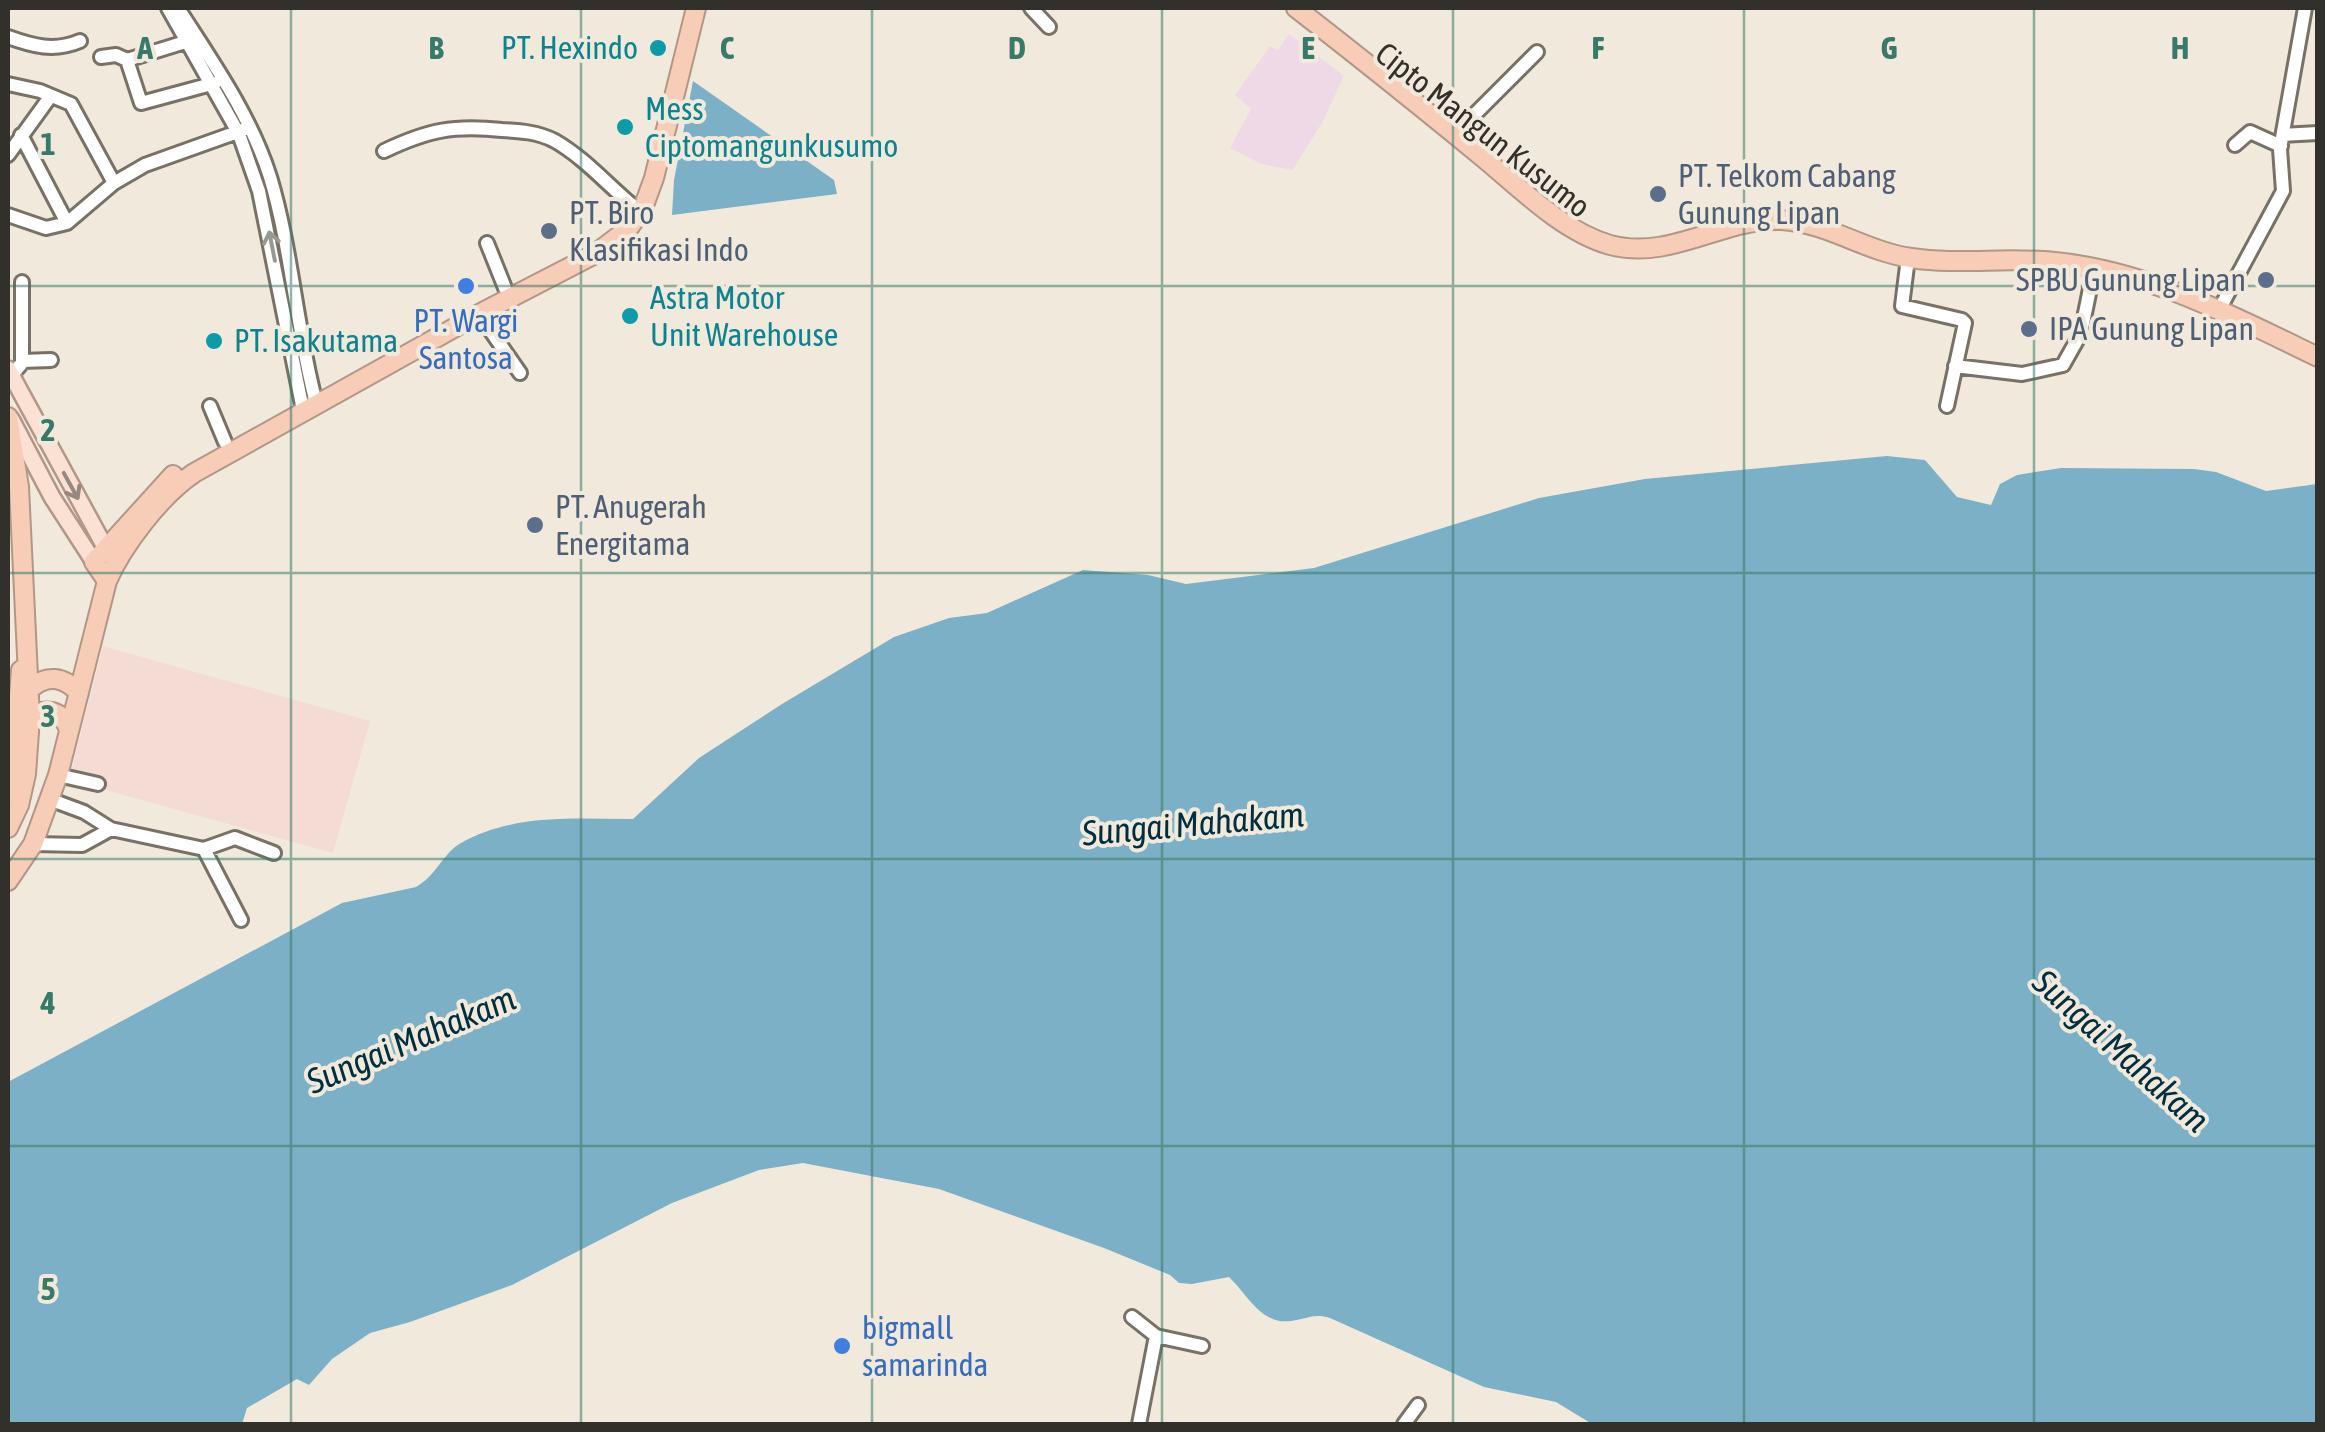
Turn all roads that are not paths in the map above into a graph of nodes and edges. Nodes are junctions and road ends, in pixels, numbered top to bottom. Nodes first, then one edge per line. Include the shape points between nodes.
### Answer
1 (168, 8) edge
2 (178, 8) edge
3 (688, 8) edge
4 (696, 8) edge
5 (1030, 8) edge
6 (1279, 8) edge
7 (1296, 8) edge
8 (2305, 8) edge
9 (1049, 26) dead end
10 (8, 37) edge
11 (193, 40) junction
12 (80, 41) dead end
13 (1537, 52) dead end
14 (102, 57) dead end
15 (127, 60) junction
16 (1379, 80) junction
17 (217, 82) junction
18 (8, 84) edge
19 (50, 96) junction
20 (244, 130) junction
21 (2318, 132) edge
22 (1455, 134) junction
23 (22, 135) junction
24 (2282, 140) junction
25 (2235, 145) dead end
26 (384, 151) dead end
27 (8, 155) edge
28 (114, 183) junction
29 (632, 205) junction
30 (8, 215) edge
31 (67, 224) junction
32 (1841, 236) junction
33 (487, 243) dead end
34 (1908, 258) junction
35 (2094, 269) junction
36 (22, 282) dead end
37 (505, 288) junction
38 (2218, 310) junction
39 (479, 314) junction
40 (2318, 357) edge
41 (50, 360) dead end
42 (1955, 366) junction
43 (14, 369) edge
44 (520, 374) dead end
45 (309, 401) junction
46 (210, 406) dead end
47 (1947, 406) dead end
48 (8, 414) edge
49 (10, 438) edge
50 (225, 442) junction
51 (105, 555) junction
52 (29, 649) junction
53 (30, 689) junction
54 (78, 693) junction
55 (18, 716) edge
56 (69, 730) junction
57 (58, 775) junction
58 (98, 784) dead end
59 (8, 793) edge
60 (49, 800) junction
61 (8, 828) edge
62 (112, 829) junction
63 (34, 844) junction
64 (204, 849) junction
65 (274, 853) dead end
66 (8, 881) edge
67 (242, 920) dead end
68 (1132, 1317) dead end
69 (1156, 1336) junction
70 (1202, 1346) dead end
71 (1418, 1405) dead end
72 (1139, 1424) edge
73 (1404, 1424) edge

1 - 11 street
2 - 11 street
3 - 29 highway
4 - 39 highway via 654,178 636,220 595,254
5 - 9 street
6 - 16 highway, Cipto Mangun Kusumo
7 - 16 highway, Cipto Mangun Kusumo
8 - 24 street
10 - 12 street via 48,48
11 - 15 street
11 - 17 street
13 - 22 street
14 - 15 street
15 - 17 street via 141,102
16 - 22 highway, Cipto Mangun Kusumo
16 - 32 highway, Cipto Mangun Kusumo via 1540,218 1604,254 1662,258 1768,230
17 - 20 street
18 - 19 street
19 - 23 street
19 - 28 street via 71,104
20 - 28 street
20 - 45 street
21 - 24 street
22 - 32 highway, Cipto Mangun Kusumo via 1544,206 1610,244 1660,248 1768,220 1828,228
23 - 27 street
23 - 31 street
24 - 25 street via 2250,132
24 - 38 street via 2282,192
26 - 29 street via 444,128 528,132 566,148
28 - 31 street
29 - 37 highway via 594,242
30 - 31 street via 46,228
32 - 34 highway, Cipto Mangun Kusumo
33 - 37 street
34 - 35 highway, Cipto Mangun Kusumo
34 - 42 street via 1902,306 1965,323
35 - 38 highway, Cipto Mangun Kusumo
35 - 42 street via 2081,333 2063,365 2022,374
36 - 43 street
37 - 45 highway
38 - 40 highway, Cipto Mangun Kusumo
39 - 44 street
39 - 45 highway
41 - 43 street
42 - 47 street
43 -> 51 main road
45 - 50 highway
45 - 51 highway via 185,479
46 - 50 street
48 - 49 highway
48 - 51 main road via 52,497
49 - 52 highway
50 - 51 highway via 170,477
51 - 54 highway via 107,581
52 - 53 highway
52 - 55 highway via 20,671
53 - 54 highway via 55,678
53 - 55 highway
54 - 56 highway
55 - 56 highway via 54,712
55 - 59 highway
55 - 61 highway via 26,774
56 - 57 highway
57 - 58 street
57 - 60 highway
60 - 62 street
60 - 63 highway
62 - 63 street via 82,845
62 - 64 street
63 - 66 highway
64 - 65 street via 235,838
64 - 67 street
68 - 69 street
69 - 70 street
69 - 72 street
71 - 73 street

